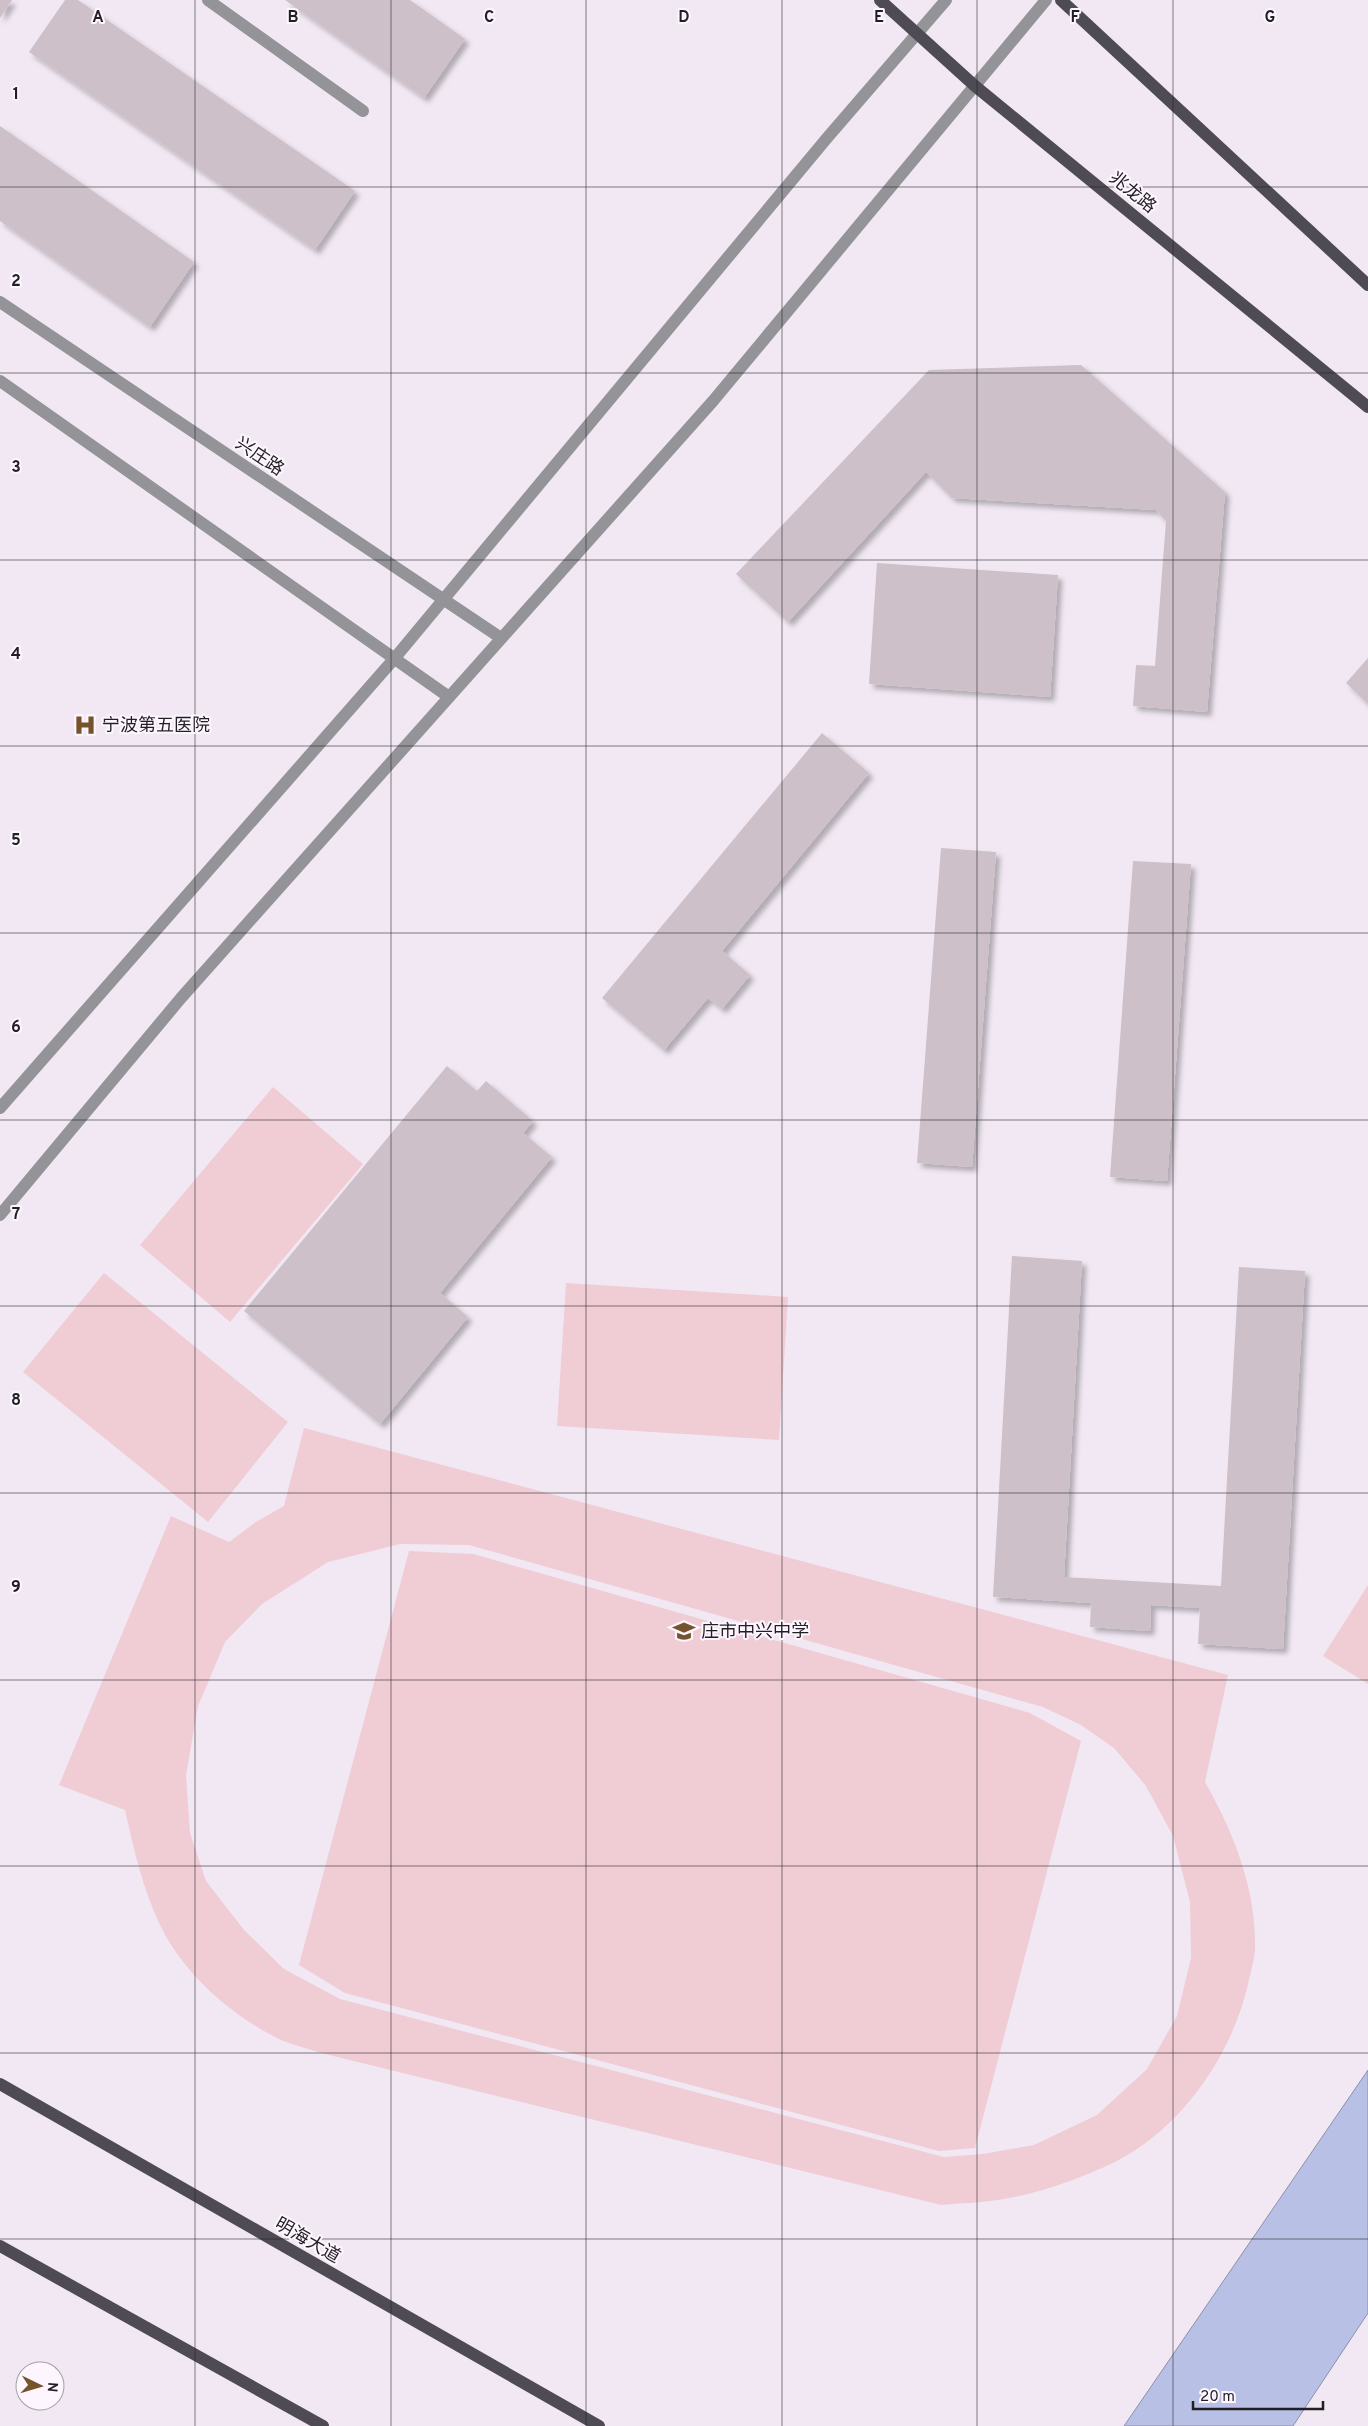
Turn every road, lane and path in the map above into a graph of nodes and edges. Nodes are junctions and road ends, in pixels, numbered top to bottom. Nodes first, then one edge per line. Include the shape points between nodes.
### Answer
1 (208, 0) edge
2 (880, 0) edge
3 (946, 0) edge
4 (1046, 0) edge
5 (1061, 0) edge
6 (917, 34) junction
7 (975, 86) junction
8 (363, 112) dead end
9 (1368, 285) edge
10 (0, 302) edge
11 (0, 381) edge
12 (1368, 407) edge
13 (443, 600) junction
14 (502, 638) junction
15 (394, 659) junction
16 (449, 697) junction
17 (0, 1108) edge
18 (0, 1215) edge
19 (0, 2084) edge
20 (0, 2246) edge
21 (323, 2426) edge
22 (599, 2426) edge

1 - 8 street
2 - 6 main road, 兆龙路
3 - 6 street
4 - 7 street
5 - 9 main road
6 - 7 main road, 兆龙路
6 - 13 street
7 - 12 main road, 兆龙路
7 - 14 street via 712,401
10 - 13 street, 兴庄路
11 - 15 street
13 - 14 street, 兴庄路
13 - 15 street
14 - 16 street
15 - 16 street
15 - 17 street
16 - 18 street via 181,998
19 - 22 main road, 明海大道
20 - 21 main road

